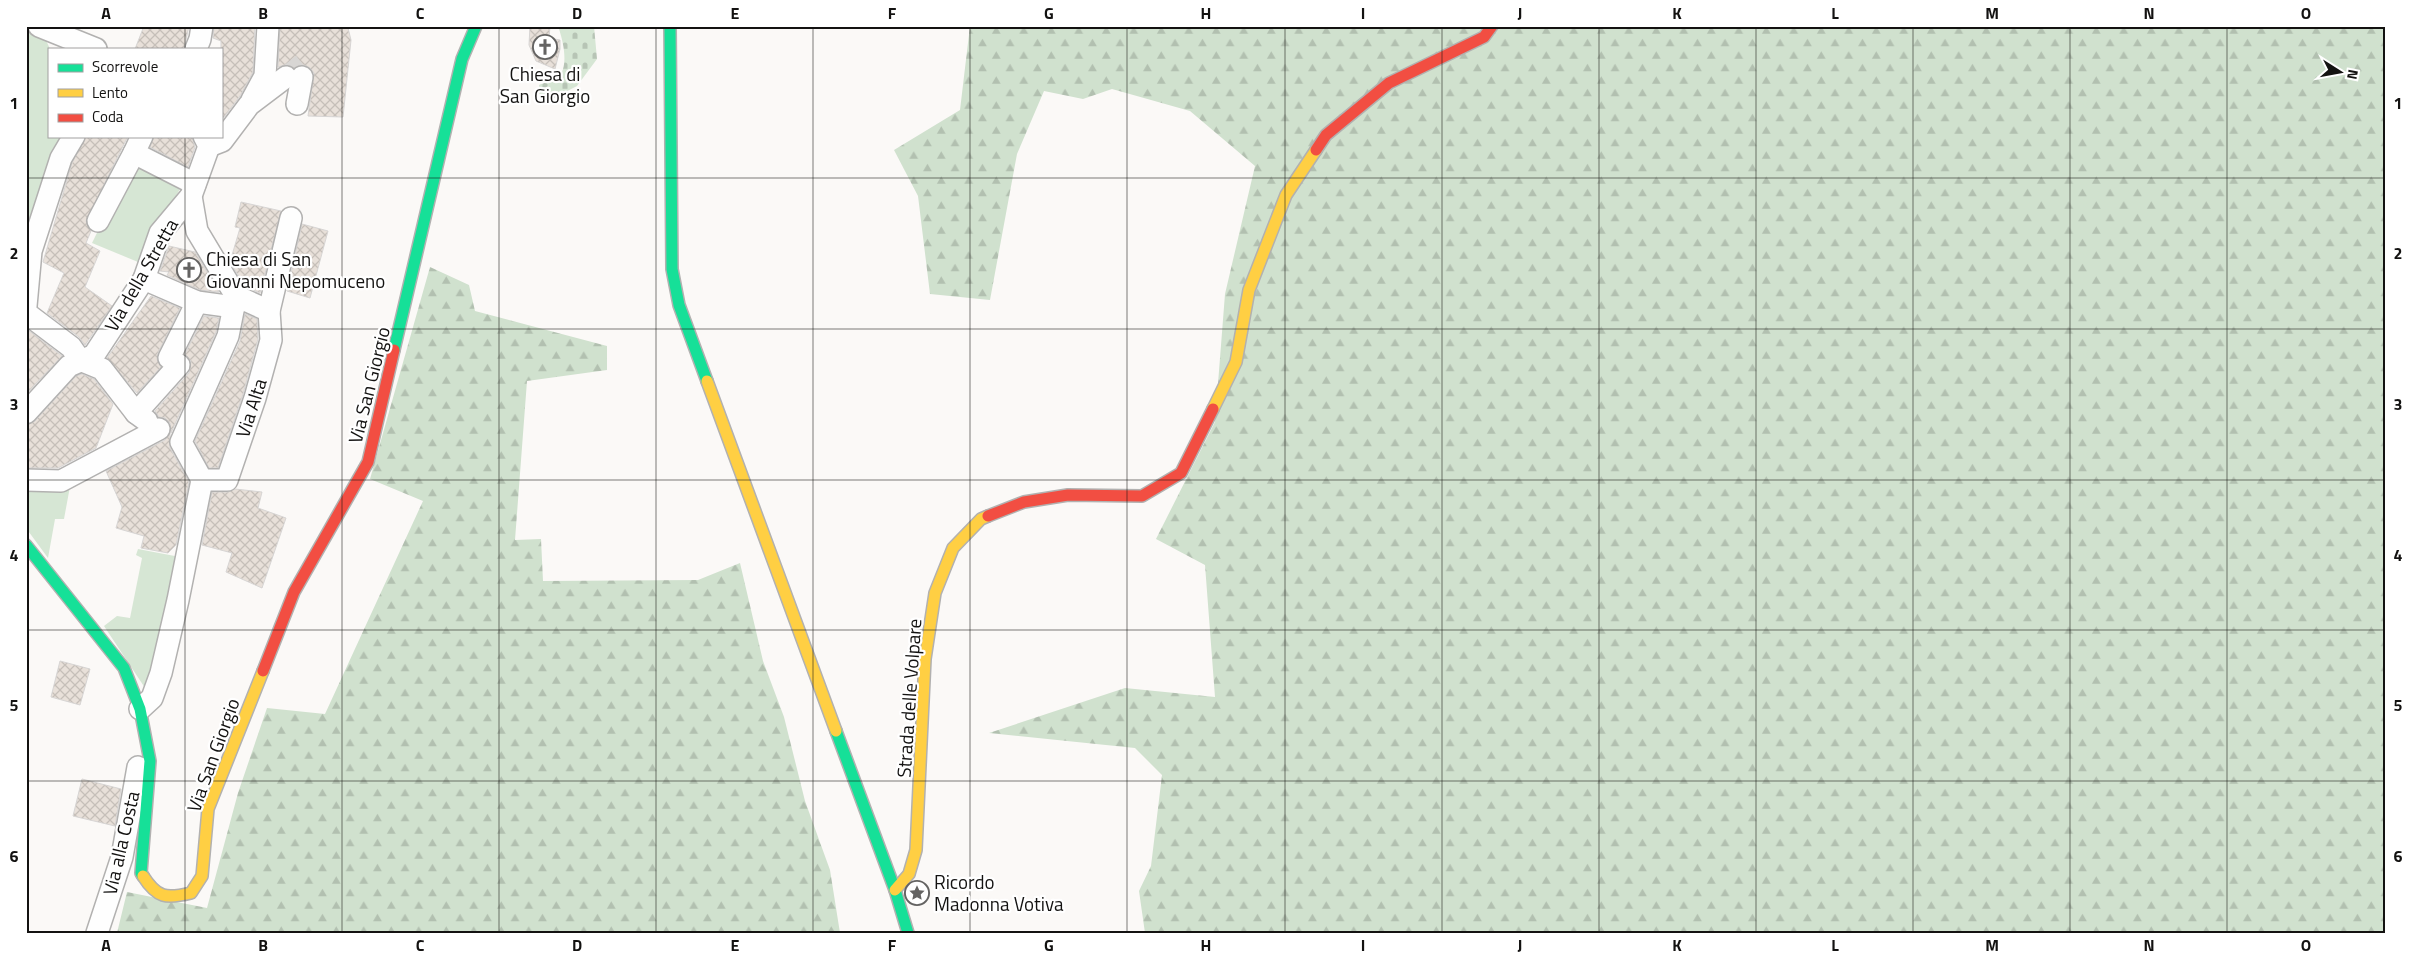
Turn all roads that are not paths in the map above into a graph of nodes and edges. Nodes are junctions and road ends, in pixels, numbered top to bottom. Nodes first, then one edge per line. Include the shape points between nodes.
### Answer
1 (39, 26) edge
2 (202, 26) edge
3 (268, 26) edge
4 (476, 26) edge
5 (670, 26) edge
6 (1492, 26) edge
7 (94, 48) edge
8 (196, 48) edge
9 (297, 104) dead end
10 (249, 105) junction
11 (73, 138) edge
12 (207, 141) edge
13 (138, 145) edge
14 (193, 190) junction
15 (292, 218) dead end
16 (98, 221) dead end
17 (144, 279) junction
18 (235, 301) junction
19 (197, 302) junction
20 (26, 306) edge
21 (269, 310) junction
22 (26, 313) edge
23 (80, 360) junction
24 (26, 413) edge
25 (136, 413) junction
26 (159, 429) junction
27 (181, 442) junction
28 (26, 480) edge
29 (202, 480) junction
30 (26, 545) edge
31 (140, 709) junction
32 (150, 761) junction
33 (895, 890) junction
34 (97, 933) edge
35 (908, 933) edge

1 - 7 street
2 - 8 street
3 - 10 street via 265,76
4 - 32 street, Via San Giorgio via 462,60 368,462 294,592 208,809 202,876 191,892 171,898 152,890 141,873
5 - 33 street via 672,269 679,305
6 - 33 street, Strada delle Volpare via 1484,37 1389,83 1326,135 1286,195 1249,290 1236,362 1181,473 1142,496 1068,495 1024,502 981,519 953,548 935,593 925,659 916,850 909,874
9 - 10 street via 294,77
10 - 12 street via 222,141
11 - 20 street via 61,158 31,251
12 - 14 street
13 - 14 street
13 - 16 street
14 - 17 street, Via della Stretta via 160,233
14 - 18 street via 197,231
15 - 21 street, Via Alta
17 - 19 street
17 - 23 street, Via della Stretta via 94,355
18 - 19 street
18 - 21 street
18 - 27 street via 228,336
19 - 25 street via 169,358 179,364
21 - 29 street, Via Alta via 271,340 255,398 226,480
22 - 23 street via 71,347
23 - 24 street, Via della Stretta via 68,366
23 - 25 street via 102,369
25 - 26 street
26 - 27 street
26 - 28 street via 61,481
27 - 29 street
29 - 31 street via 160,673 152,698
30 - 31 street, Via San Giorgio via 124,668
31 - 32 street, Via San Giorgio
32 - 34 street, Via alla Costa via 138,764 122,857
33 - 35 street

